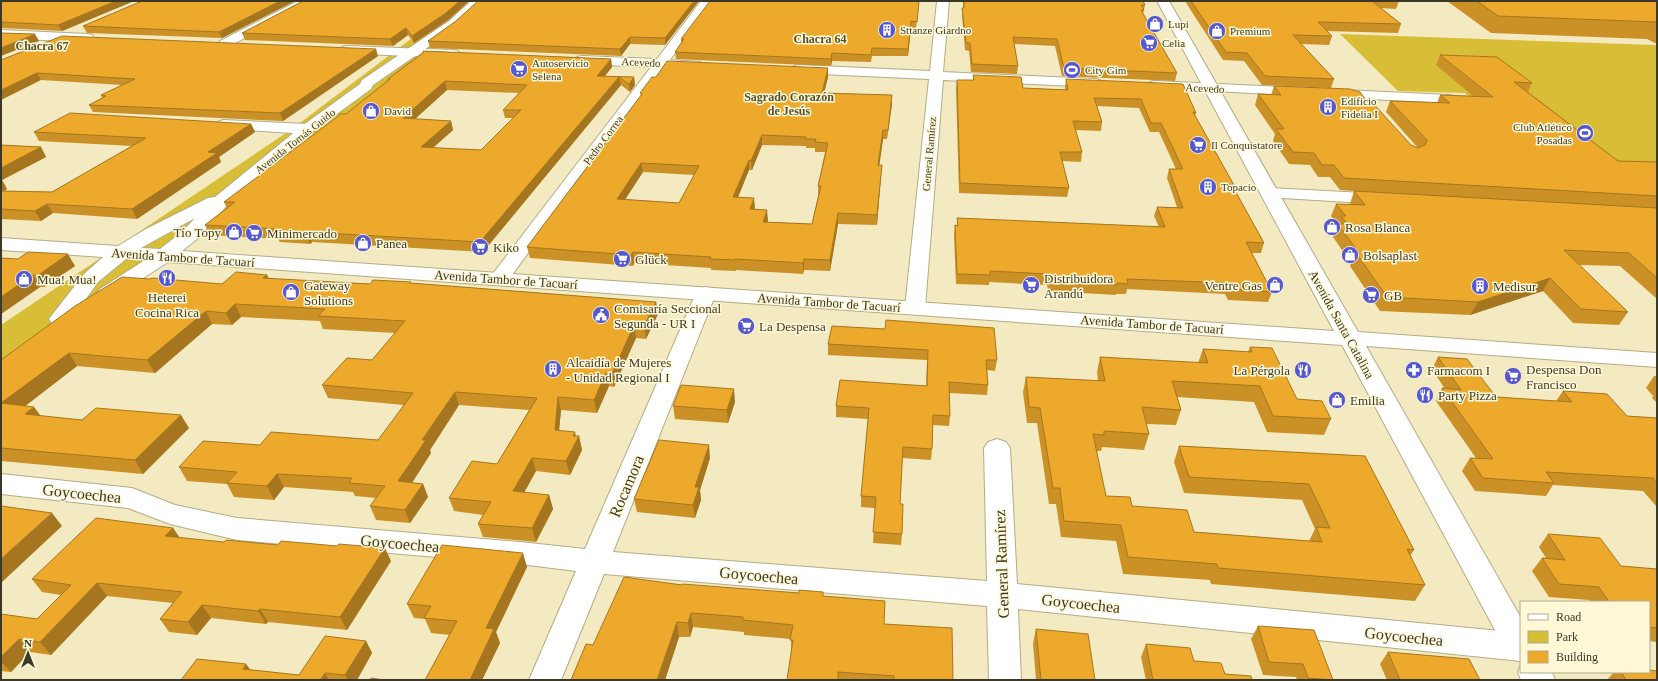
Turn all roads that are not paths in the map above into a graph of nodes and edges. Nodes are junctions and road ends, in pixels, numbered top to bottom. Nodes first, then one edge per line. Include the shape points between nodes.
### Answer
1 (306, 1) edge
2 (478, 1) edge
3 (707, 1) edge
4 (943, 1) edge
5 (1163, 1) edge
6 (91, 25) edge
7 (1, 34) edge
8 (63, 37) junction
9 (101, 39) edge
10 (208, 44) edge
11 (224, 44) junction
12 (245, 45) edge
13 (35, 49) edge
14 (330, 49) edge
15 (413, 52) junction
16 (466, 55) edge
17 (567, 59) edge
18 (660, 63) junction
19 (708, 65) edge
20 (786, 69) edge
21 (936, 76) junction
22 (1111, 84) edge
23 (1142, 85) edge
24 (1212, 88) junction
25 (1361, 95) junction
26 (1450, 99) edge
27 (1377, 112) edge
28 (207, 124) edge
29 (307, 129) junction
30 (1270, 193) junction
31 (224, 197) junction
32 (1396, 200) edge
33 (1, 244) edge
34 (121, 253) junction
35 (165, 255) junction
36 (499, 278) junction
37 (706, 293) junction
38 (915, 308) junction
39 (1350, 338) junction
40 (1657, 360) edge
41 (998, 448) dead end
42 (1, 484) edge
43 (594, 562) junction
44 (1002, 596) junction
45 (1520, 645) edge
46 (1520, 647) edge
47 (545, 680) edge
48 (1005, 680) edge

1 - 11 street
2 - 15 street, Avenida Tomás Guido via 453,24
3 - 18 street, Pedro Correa
4 - 21 street, General Ramírez
5 - 24 street, Avenida Santa Catalina
6 - 8 street
7 - 8 street
8 - 9 street
8 - 13 street
10 - 11 street
11 - 12 street
14 - 15 street
15 - 16 street
15 - 29 street, Avenida Tomás Guido
17 - 18 street, Acevedo
18 - 19 street, Acevedo
18 - 36 street, Pedro Correa
20 - 21 street
21 - 22 street
21 - 38 street, General Ramírez
23 - 24 street, Acevedo
24 - 25 street, Acevedo
24 - 30 street, Avenida Santa Catalina
25 - 26 street, Acevedo
25 - 27 street
28 - 29 street
29 - 31 street, Avenida Tomás Guido
30 - 32 street
30 - 39 street, Avenida Santa Catalina
31 - 34 street, Avenida Tomás Guido via 152,232
31 - 35 street, Avenida Tomás Guido via 190,235
33 - 34 street, Avenida Tambor de Tacuarí
34 - 35 street, Avenida Tambor de Tacuarí
34 - 35 street, Avenida Tomás Guido via 95,274 54,324 132,278
35 - 36 street, Avenida Tambor de Tacuarí
36 - 37 street, Avenida Tambor de Tacuarí
37 - 38 street, Avenida Tambor de Tacuarí
37 - 43 street, Rocamora
38 - 39 street, Avenida Tambor de Tacuarí
39 - 40 street, Avenida Tambor de Tacuarí
39 - 45 street, Avenida Santa Catalina
41 - 44 street, General Ramírez
42 - 43 street, Goycoechea via 132,498 170,514 237,529 520,553
43 - 44 street, Goycoechea
43 - 47 street, Rocamora
44 - 46 street, Goycoechea
44 - 48 street, General Ramírez

